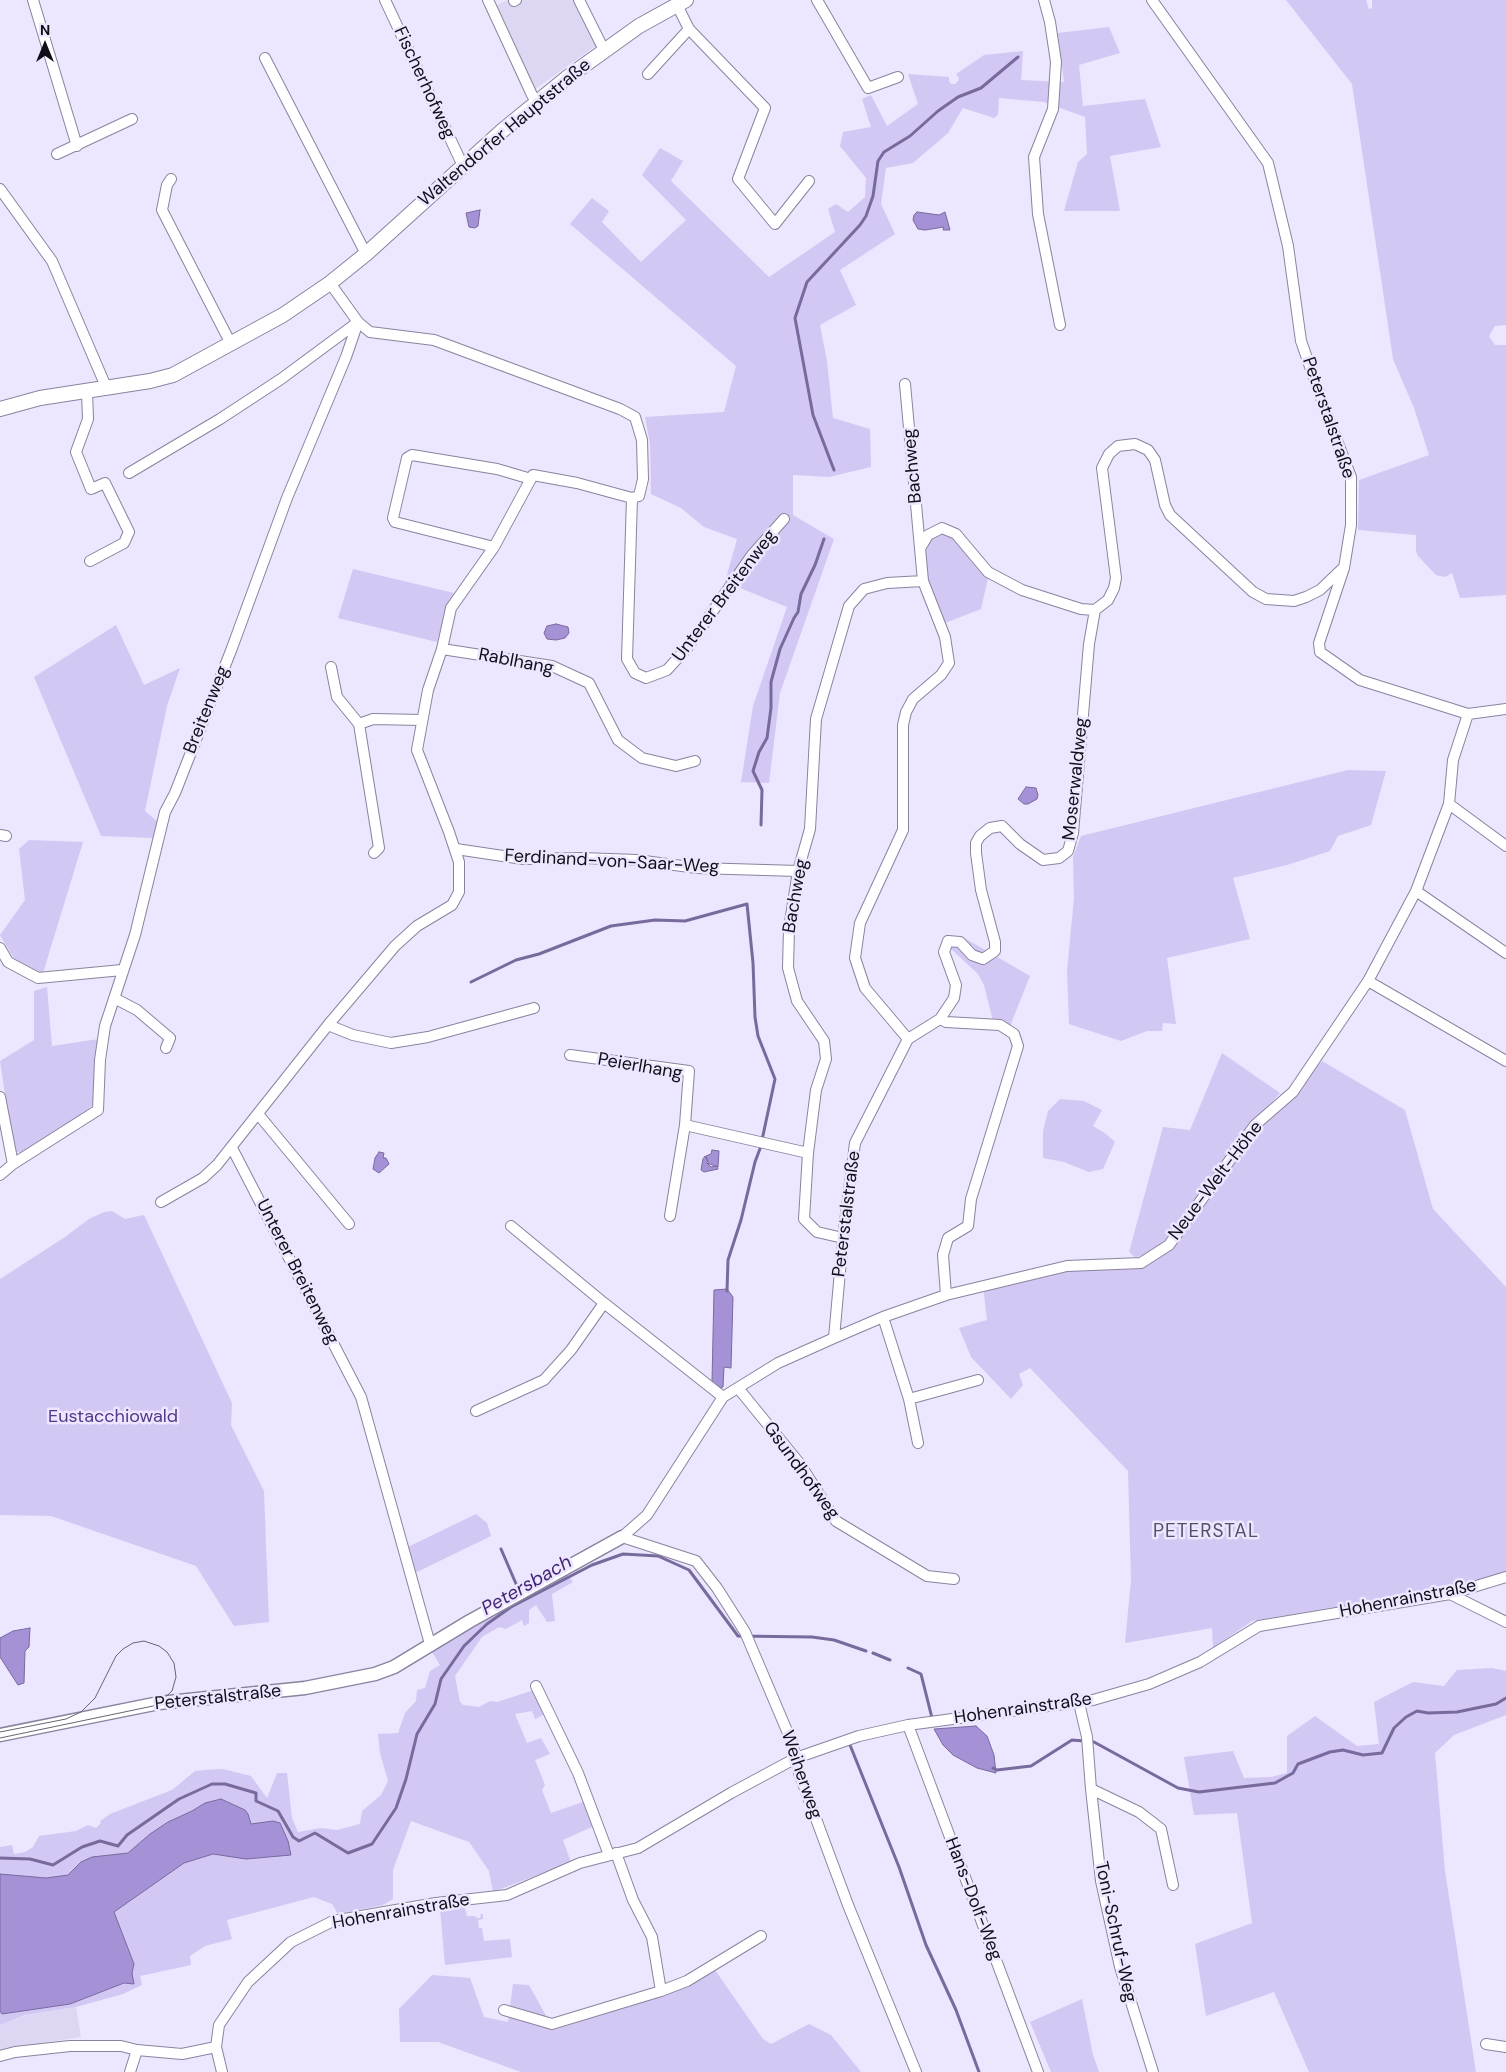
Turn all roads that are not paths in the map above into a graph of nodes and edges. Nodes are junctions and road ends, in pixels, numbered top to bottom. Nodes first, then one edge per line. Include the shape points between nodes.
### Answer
1 (33, 0) edge
2 (385, 0) edge
3 (488, 0) edge
4 (579, 0) edge
5 (816, 0) edge
6 (1044, 0) edge
7 (1152, 0) edge
8 (681, 3) edge
9 (689, 29) junction
10 (604, 50) junction
11 (265, 58) dead end
12 (648, 74) dead end
13 (898, 78) dead end
14 (537, 102) junction
15 (132, 119) dead end
16 (77, 146) junction
17 (57, 154) dead end
18 (463, 166) junction
19 (171, 179) dead end
20 (809, 181) dead end
21 (0, 189) edge
22 (366, 254) junction
23 (330, 283) junction
24 (358, 322) junction
25 (1060, 325) dead end
26 (231, 344) junction
27 (905, 384) dead end
28 (107, 389) junction
29 (87, 392) junction
30 (0, 409) edge
31 (129, 474) dead end
32 (531, 479) junction
33 (632, 498) junction
34 (784, 519) dead end
35 (920, 547) junction
36 (494, 548) junction
37 (90, 560) dead end
38 (1344, 568) junction
39 (924, 581) junction
40 (1095, 610) junction
41 (442, 649) junction
42 (331, 668) dead end
43 (1506, 709) edge
44 (1468, 714) junction
45 (422, 720) junction
46 (359, 724) junction
47 (696, 761) dead end
48 (1448, 804) junction
49 (1506, 846) edge
50 (456, 849) junction
51 (374, 853) dead end
52 (798, 871) junction
53 (1416, 892) junction
54 (0, 948) edge
55 (1506, 953) edge
56 (122, 970) junction
57 (1368, 981) junction
58 (114, 998) junction
59 (534, 1008) dead end
60 (940, 1019) junction
61 (328, 1025) junction
62 (908, 1039) junction
63 (166, 1048) dead end
64 (570, 1055) dead end
65 (1506, 1061) edge
66 (0, 1097) edge
67 (258, 1114) junction
68 (685, 1125) junction
69 (232, 1148) junction
70 (808, 1153) junction
71 (13, 1164) junction
72 (0, 1175) edge
73 (160, 1202) dead end
74 (670, 1216) dead end
75 (349, 1224) dead end
76 (511, 1226) dead end
77 (843, 1238) junction
78 (946, 1295) junction
79 (604, 1303) junction
80 (883, 1317) junction
81 (834, 1338) junction
82 (978, 1380) dead end
83 (738, 1388) junction
84 (723, 1397) junction
85 (909, 1399) junction
86 (476, 1411) dead end
87 (918, 1443) dead end
88 (622, 1537) junction
89 (1506, 1577) edge
90 (954, 1579) dead end
91 (1450, 1594) junction
92 (1506, 1622) edge
93 (430, 1644) junction
94 (536, 1686) dead end
95 (1080, 1703) junction
96 (908, 1725) junction
97 (0, 1735) edge
98 (796, 1758) junction
99 (1091, 1789) junction
100 (612, 1854) junction
101 (1173, 1885) dead end
102 (761, 1936) dead end
103 (661, 1991) junction
104 (504, 2010) dead end
105 (1486, 2044) dead end
106 (216, 2047) junction
107 (1506, 2047) edge
108 (136, 2050) junction
109 (0, 2056) edge
110 (130, 2072) edge
111 (222, 2072) edge
112 (916, 2072) edge
113 (1038, 2072) edge
114 (1154, 2072) edge

1 - 16 street
2 - 18 street, Fischerhofweg
3 - 14 street
4 - 10 street
5 - 13 street via 868,88
6 - 25 street via 1056,62 1053,109 1034,157 1038,214
7 - 38 street, Peterstalstraße via 1268,163 1288,246 1301,341 1351,477 1351,525
8 - 9 street, Waltendorfer Hauptstraße
8 - 10 main road, Waltendorfer Hauptstraße
9 - 12 street
9 - 20 street, Waltendorfer Hauptstraße via 765,108 738,179 775,224
10 - 14 main road, Waltendorfer Hauptstraße
11 - 22 street
14 - 18 main road, Waltendorfer Hauptstraße
15 - 16 street
16 - 17 street
18 - 22 main road, Waltendorfer Hauptstraße
19 - 26 street via 162,210
21 - 28 street via 52,261
22 - 23 main road, Waltendorfer Hauptstraße
23 - 24 street
23 - 26 main road, Waltendorfer Hauptstraße
24 - 31 street via 281,379
24 - 33 street, Unterer Breitenweg via 370,332 434,340 635,417 642,440 643,478 639,496
24 - 56 street, Breitenweg via 165,812 135,935
26 - 28 main road, Waltendorfer Hauptstraße via 173,375
27 - 35 street, Bachweg
28 - 29 main road, Waltendorfer Hauptstraße
29 - 30 main road, Waltendorfer Hauptstraße via 47,397
29 - 37 street via 88,419 76,452 91,488 105,484 129,532 124,543
32 - 33 street via 533,475 578,483
32 - 36 street
32 - 36 street via 497,469 412,455 407,458 393,518 395,522
33 - 34 street, Unterer Breitenweg via 627,658 635,672 646,678 668,670 752,555
35 - 39 street
35 - 40 street via 928,535 942,528 956,534 988,572 1022,590 1081,610
36 - 41 street via 451,608
38 - 40 street via 1320,590 1294,601 1266,599 1252,592 1170,515 1155,460 1148,450 1126,444 1109,454 1102,468 1116,578 1108,600
38 - 44 street via 1320,652 1360,680
39 - 52 street, Bachweg via 887,583 864,589 849,606 816,719 810,829
39 - 62 street via 945,637 949,663 941,675 913,699 906,712 903,725 903,830 860,923 855,958 865,988
40 - 60 street, Moserwaldweg via 1088,644 1073,833 1068,851 1059,858 1043,860 1002,826 990,828 980,836 976,853 995,951 983,959 972,955 960,942 948,941 944,952 956,991
41 - 45 street
41 - 47 street, Rablhang via 552,666 589,683 618,740 642,758 676,766
42 - 46 street via 337,697
43 - 44 street
44 - 48 street, Neue-Welt-Höhe via 1453,760
45 - 46 street via 373,719
45 - 50 street via 417,750
46 - 51 street via 379,848
48 - 49 street
48 - 53 street, Neue-Welt-Höhe
50 - 52 street, Ferdinand-von-Saar-Weg via 523,859 637,860 697,868
50 - 61 street via 459,892 452,905 417,926 395,946
52 - 70 street, Bachweg via 789,930 788,968 797,1002 824,1041 826,1059 816,1090
53 - 55 street
53 - 57 street, Neue-Welt-Höhe
54 - 56 street via 8,962 38,978
56 - 58 street, Breitenweg
57 - 65 street
57 - 78 street, Neue-Welt-Höhe via 1293,1092 1255,1125 1169,1245 1142,1264 1067,1266
58 - 63 street via 137,1010 166,1034 170,1038
58 - 71 street, Breitenweg via 105,1026 100,1060 98,1110
59 - 61 street via 428,1037 391,1043 353,1036
60 - 62 street, Moserwaldweg
60 - 78 street via 1000,1025 1014,1034 1018,1046 971,1199 968,1226 948,1238 943,1255
61 - 67 street
62 - 77 street, Peterstalstraße via 855,1143
64 - 68 street, Peierlhang via 689,1071
66 - 71 street
67 - 69 street
67 - 75 street
68 - 70 street
68 - 74 street, Peierlhang
69 - 73 street via 203,1178
69 - 93 street, Unterer Breitenweg via 361,1397
70 - 77 street, Bachweg via 804,1219 817,1232
71 - 72 street
76 - 79 street
77 - 81 street, Peterstalstraße
78 - 80 street, Neue-Welt-Höhe
79 - 84 street
79 - 86 street via 572,1350 544,1380
80 - 81 street, Neue-Welt-Höhe
80 - 85 street
81 - 83 street, Peterstalstraße via 778,1363
82 - 85 street
83 - 84 street, Peterstalstraße
83 - 90 street, Gsundhofweg via 800,1464 836,1521 927,1576
84 - 88 street, Peterstalstraße via 647,1515
85 - 87 street
88 - 93 street, Peterstalstraße
88 - 98 street, Weiherweg via 696,1561 746,1635
89 - 91 street, Hohenrainstraße
91 - 92 street
91 - 95 street, Hohenrainstraße via 1259,1626 1200,1662 1149,1684
93 - 97 street, Peterstalstraße via 394,1667 334,1683 159,1703
94 - 100 street
95 - 96 street, Hohenrainstraße
95 - 99 street, Toni-Schruf-Weg via 1087,1737
96 - 98 street, Hohenrainstraße via 859,1736
96 - 113 street, Hans-Dolf-Weg
98 - 100 street, Hohenrainstraße via 638,1848
98 - 112 street, Weiherweg via 848,1905
99 - 101 street via 1139,1812 1161,1829
99 - 114 street, Toni-Schruf-Weg via 1101,1881 1120,1967
100 - 103 street via 652,1936
100 - 106 street, Hohenrainstraße via 580,1863 507,1895 436,1903 333,1921 291,1942 248,1982 219,2025
102 - 103 street via 687,1981
103 - 104 street via 552,2024
105 - 107 street
106 - 108 street via 182,2054
106 - 111 street
108 - 109 street via 121,2046 70,2046
108 - 110 street

